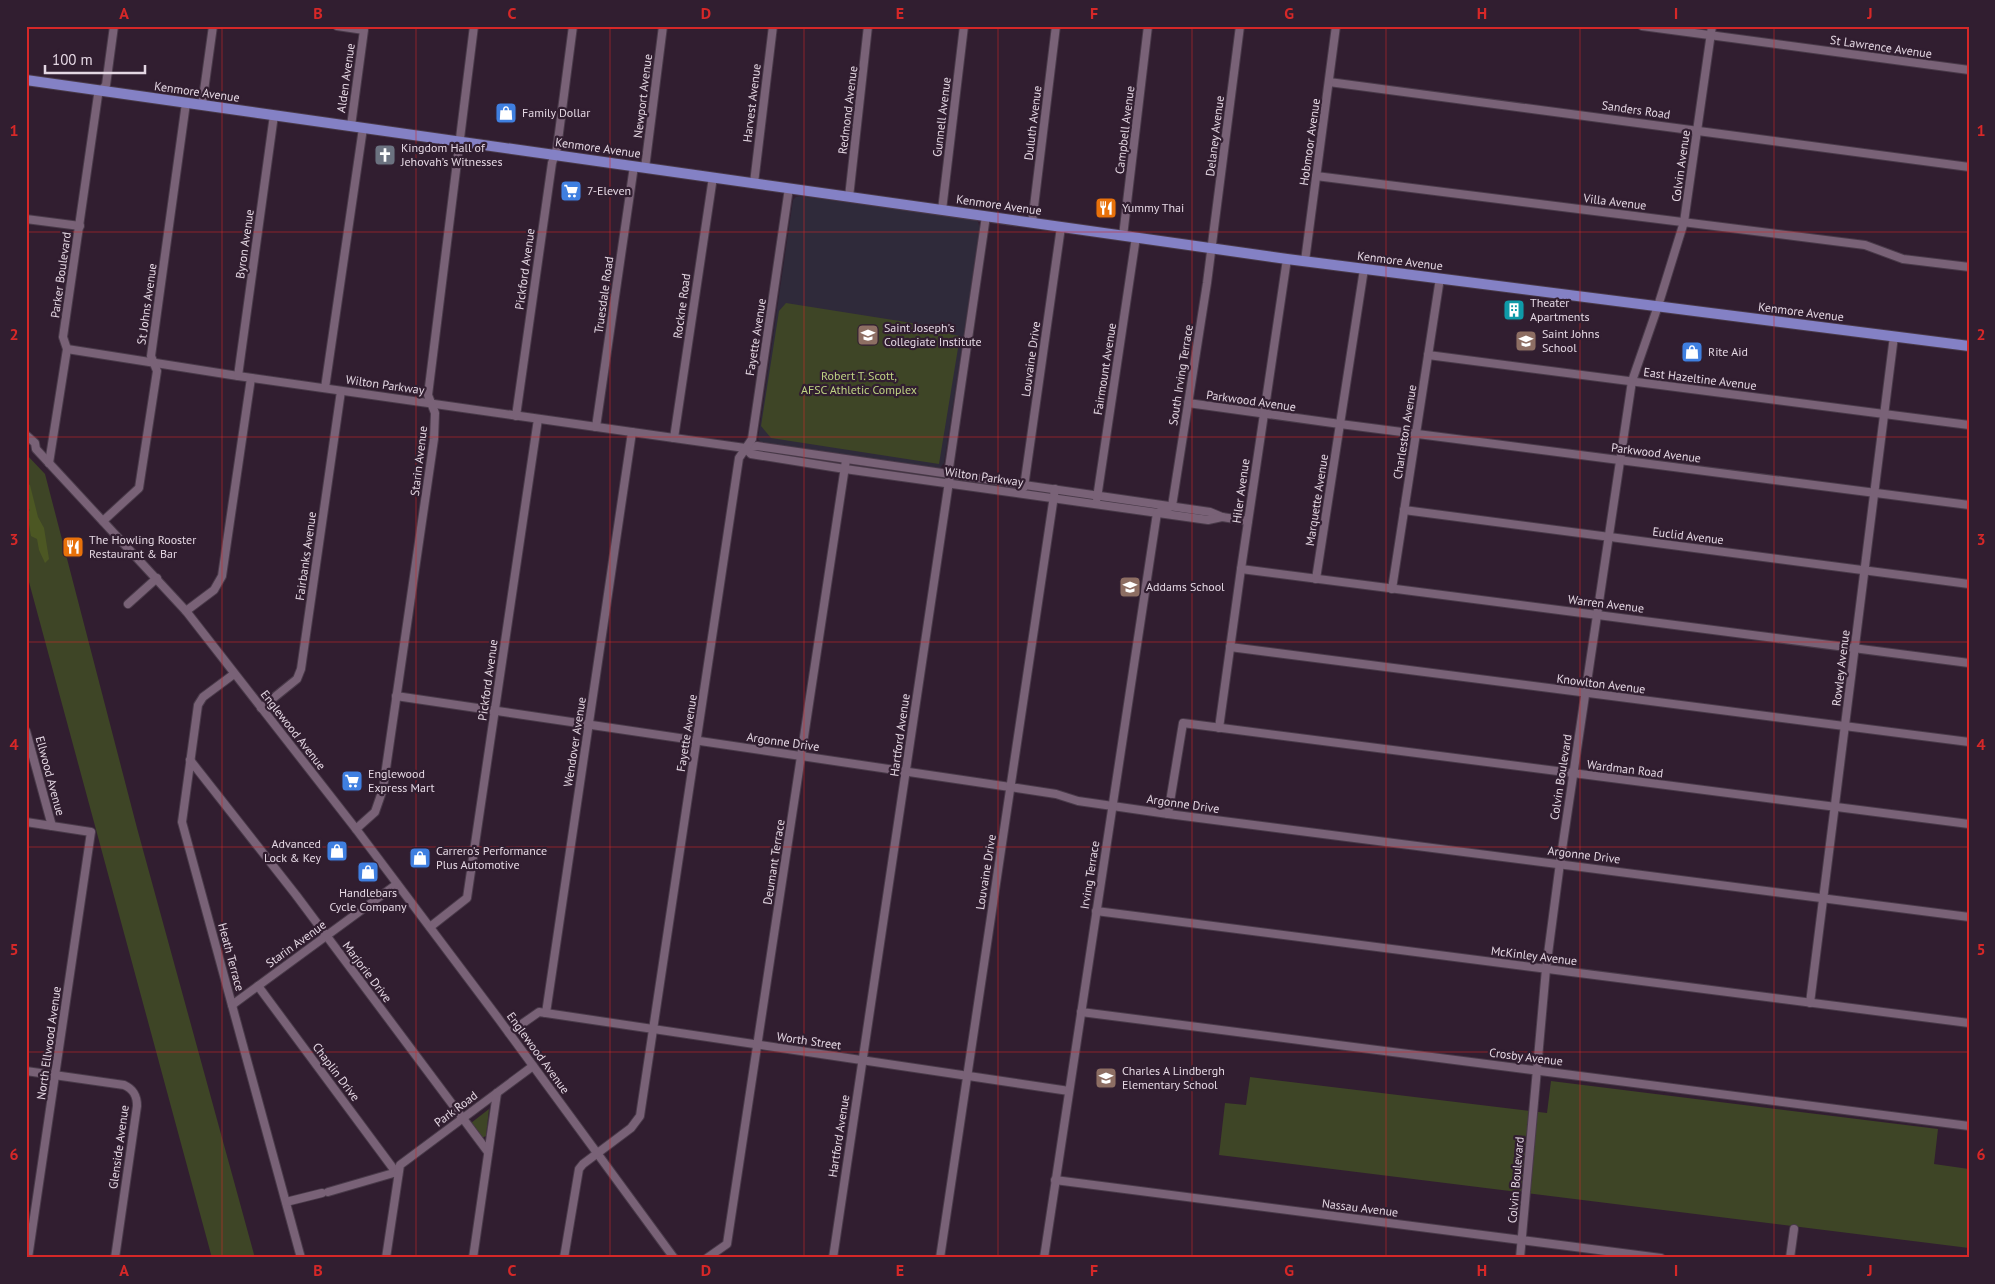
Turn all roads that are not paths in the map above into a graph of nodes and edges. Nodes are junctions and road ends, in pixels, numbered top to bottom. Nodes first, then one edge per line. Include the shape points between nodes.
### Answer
1 (114, 26) edge
2 (213, 26) edge
3 (337, 26) edge
4 (474, 26) edge
5 (573, 26) edge
6 (662, 26) edge
7 (773, 26) edge
8 (868, 26) edge
9 (964, 26) edge
10 (1056, 26) edge
11 (1148, 26) edge
12 (1240, 26) edge
13 (1336, 26) edge
14 (1642, 26) edge
15 (1712, 26) edge
16 (1710, 36) junction
17 (1969, 70) edge
18 (26, 80) edge
19 (1329, 82) junction
20 (102, 91) junction
21 (186, 103) junction
22 (202, 105) junction
23 (274, 115) junction
24 (351, 126) junction
25 (363, 128) junction
26 (1698, 130) junction
27 (459, 141) junction
28 (555, 155) junction
29 (640, 167) junction
30 (1969, 167) edge
31 (1316, 176) junction
32 (713, 178) junction
33 (754, 183) junction
34 (789, 188) junction
35 (848, 197) junction
36 (942, 210) junction
37 (986, 216) junction
38 (26, 219) edge
39 (1684, 222) junction
40 (1032, 223) junction
41 (80, 226) junction
42 (1061, 227) junction
43 (1123, 236) junction
44 (1136, 237) junction
45 (1212, 248) junction
46 (1287, 259) junction
47 (1305, 261) junction
48 (1969, 267) edge
49 (1364, 269) junction
50 (1440, 278) junction
51 (1658, 306) junction
52 (1894, 336) junction
53 (1969, 346) edge
54 (68, 349) junction
55 (1428, 355) junction
56 (154, 363) junction
57 (238, 376) junction
58 (251, 378) junction
59 (1632, 381) junction
60 (325, 388) junction
61 (341, 390) junction
62 (431, 403) junction
63 (1188, 404) junction
64 (1264, 414) junction
65 (1884, 414) junction
66 (516, 416) junction
67 (538, 419) junction
68 (1340, 424) junction
69 (1969, 425) edge
70 (596, 427) junction
71 (632, 432) junction
72 (1416, 433) junction
73 (26, 435) edge
74 (674, 438) junction
75 (26, 443) edge
76 (745, 448) junction
77 (36, 449) junction
78 (1620, 459) junction
79 (846, 460) junction
80 (49, 463) junction
81 (845, 469) junction
82 (950, 475) junction
83 (949, 484) junction
84 (1024, 484) junction
85 (1055, 489) junction
86 (1874, 493) junction
87 (1022, 494) junction
88 (1098, 494) junction
89 (1054, 498) junction
90 (1096, 504) junction
91 (1969, 505) edge
92 (1172, 506) junction
93 (1404, 510) junction
94 (1157, 513) junction
95 (1222, 517) junction
96 (103, 521) junction
97 (1248, 521) junction
98 (1608, 537) junction
99 (1241, 569) junction
100 (1864, 570) junction
101 (157, 578) junction
102 (1316, 579) junction
103 (1969, 584) edge
104 (1392, 589) junction
105 (128, 604) dead end
106 (186, 611) junction
107 (1597, 614) junction
108 (1230, 647) junction
109 (1855, 648) junction
110 (1969, 663) edge
111 (234, 674) junction
112 (1585, 693) junction
113 (396, 696) junction
114 (262, 708) junction
115 (496, 710) junction
116 (590, 724) junction
117 (1845, 726) junction
118 (1219, 728) junction
119 (26, 731) edge
120 (697, 740) junction
121 (1969, 742) edge
122 (801, 756) junction
123 (190, 760) junction
124 (906, 771) junction
125 (1573, 773) junction
126 (1010, 787) junction
127 (1112, 805) junction
128 (1834, 807) junction
129 (1168, 814) junction
130 (26, 822) edge
131 (1969, 824) edge
132 (52, 826) junction
133 (356, 829) junction
134 (1560, 864) junction
135 (397, 884) junction
136 (1823, 898) junction
137 (1096, 911) junction
138 (1969, 917) edge
139 (430, 927) junction
140 (326, 936) junction
141 (1546, 969) junction
142 (258, 986) junction
143 (1810, 1003) junction
144 (232, 1005) junction
145 (1081, 1012) junction
146 (546, 1013) junction
147 (1969, 1023) edge
148 (653, 1028) junction
149 (509, 1033) junction
150 (757, 1044) junction
151 (862, 1060) junction
152 (534, 1066) junction
153 (1537, 1070) junction
154 (26, 1071) edge
155 (55, 1075) junction
156 (967, 1076) junction
157 (1069, 1091) junction
158 (497, 1093) junction
159 (463, 1118) junction
160 (1969, 1126) edge
161 (488, 1152) junction
162 (597, 1153) junction
163 (398, 1174) junction
164 (1055, 1180) junction
165 (286, 1202) junction
166 (1794, 1229) dead end
167 (1522, 1240) junction
168 (28, 1258) edge
169 (115, 1258) edge
170 (301, 1258) edge
171 (386, 1258) edge
172 (473, 1258) edge
173 (564, 1258) edge
174 (674, 1258) edge
175 (707, 1258) edge
176 (833, 1258) edge
177 (940, 1258) edge
178 (1044, 1258) edge
179 (1520, 1258) edge
180 (1661, 1258) edge
181 (1790, 1258) edge

1 - 20 street, Parker Boulevard via 106,85
2 - 22 street
3 - 24 street, Alden Avenue via 364,30
4 - 27 street, Starin Avenue
5 - 28 street, Pickford Avenue
6 - 29 street, Newport Avenue
7 - 33 street, Harvest Avenue
8 - 35 street, Redmond Avenue
9 - 36 street, Gunnell Avenue
10 - 40 street, Duluth Avenue
11 - 43 street, Campbell Avenue
12 - 45 street, Delaney Avenue
13 - 19 street, Hobmoor Avenue
14 - 16 street, St Lawrence Avenue
15 - 16 street, Colvin Avenue
16 - 17 street, St Lawrence Avenue
16 - 26 street, Colvin Avenue
18 - 20 main road, Kenmore Avenue
19 - 26 street, Sanders Road
19 - 31 street, Hobmoor Avenue
20 - 21 main road, Kenmore Avenue
20 - 41 street, Parker Boulevard via 98,95
21 - 22 main road, Kenmore Avenue
21 - 56 street, St Johns Avenue via 151,356
22 - 23 main road, Kenmore Avenue
23 - 24 main road, Kenmore Avenue
23 - 57 street, Byron Avenue
24 - 25 main road, Kenmore Avenue
25 - 27 main road, Kenmore Avenue
25 - 60 street
26 - 30 street, Sanders Road
26 - 39 street, Colvin Avenue
27 - 28 main road, Kenmore Avenue
27 - 62 street, Starin Avenue via 428,394
28 - 29 main road, Kenmore Avenue
28 - 66 street, Pickford Avenue
29 - 32 main road, Kenmore Avenue
29 - 70 street, Truesdale Road
31 - 39 street, Villa Avenue
31 - 47 street, Hobmoor Avenue
32 - 33 main road, Kenmore Avenue
32 - 74 street, Rockne Road
33 - 34 main road, Kenmore Avenue
34 - 35 main road, Kenmore Avenue
34 - 76 street, Fayette Avenue via 752,439
35 - 36 main road, Kenmore Avenue
36 - 37 main road, Kenmore Avenue
37 - 40 main road, Kenmore Avenue
37 - 82 street, Hartford Avenue
38 - 41 street
39 - 48 street, Villa Avenue via 1871,246 1903,258
39 - 51 street, Colvin Avenue
40 - 42 main road, Kenmore Avenue
41 - 54 street, Parker Boulevard via 63,337
42 - 43 main road, Kenmore Avenue
42 - 84 street, Louvaine Drive
43 - 44 main road, Kenmore Avenue
44 - 45 main road, Kenmore Avenue
44 - 88 street, Fairmount Avenue
45 - 46 main road, Kenmore Avenue
45 - 63 street, South Irving Terrace
46 - 47 main road, Kenmore Avenue
46 - 64 street, Hiler Avenue
47 - 49 main road, Kenmore Avenue
49 - 50 main road, Kenmore Avenue
49 - 68 street, Marquette Avenue
50 - 51 main road, Kenmore Avenue
50 - 55 street, Charleston Avenue
51 - 52 main road, Kenmore Avenue
51 - 59 street, Colvin Boulevard
52 - 53 main road, Kenmore Avenue
52 - 65 street, Rowley Avenue
54 - 56 street
54 - 80 street, Parker Boulevard
55 - 59 street, East Hazeltine Avenue
55 - 72 street, Charleston Avenue
56 - 57 street
56 - 96 street, St Johns Avenue via 157,371 139,488
57 - 58 street, Wilton Parkway
58 - 60 street, Wilton Parkway
58 - 106 street via 222,576 214,590
59 - 65 street, East Hazeltine Avenue
59 - 78 street, Colvin Boulevard
60 - 61 street, Wilton Parkway
61 - 62 street, Wilton Parkway
61 - 114 street, Fairbanks Avenue via 301,669 297,679
62 - 66 street, Wilton Parkway
62 - 113 street, Starin Avenue via 435,413 434,439
63 - 64 street, Parkwood Avenue
63 - 92 street, South Irving Terrace
64 - 68 street, Parkwood Avenue
64 - 97 street, Hiler Avenue
65 - 69 street, East Hazeltine Avenue
65 - 86 street, Rowley Avenue
66 - 67 street, Wilton Parkway
67 - 70 street, Wilton Parkway
67 - 115 street, Pickford Avenue
68 - 72 street, Parkwood Avenue
68 - 102 street, Marquette Avenue
70 - 71 street, Wilton Parkway
71 - 74 street, Wilton Parkway
71 - 116 street, Wendover Avenue
72 - 78 street, Parkwood Avenue
72 - 93 street, Charleston Avenue
73 - 77 street, Englewood Avenue
74 - 76 street, Wilton Parkway
75 - 77 street, Englewood Avenue
76 - 79 street, Wilton Parkway via 757,446
76 - 81 street, Wilton Parkway via 751,454
76 - 120 street, Fayette Avenue via 739,458
77 - 80 street, Englewood Avenue
78 - 86 street, Parkwood Avenue
78 - 98 street, Colvin Boulevard
79 - 81 street, Deumant Terrace
79 - 82 street, Wilton Parkway
80 - 96 street, Englewood Avenue
81 - 83 street, Wilton Parkway
81 - 122 street, Deumant Terrace
82 - 83 street, Hartford Avenue
82 - 84 street, Wilton Parkway
83 - 87 street, Wilton Parkway
83 - 124 street, Hartford Avenue
84 - 85 street, Wilton Parkway
84 - 87 street, Louvaine Drive
85 - 88 street, Wilton Parkway
85 - 89 street, Louvaine Drive
86 - 91 street, Parkwood Avenue
86 - 100 street, Rowley Avenue
87 - 89 street, Wilton Parkway
88 - 90 street, Fairmount Avenue
88 - 92 street, Wilton Parkway
89 - 90 street, Wilton Parkway
89 - 126 street, Louvaine Drive
90 - 94 street, Wilton Parkway
92 - 94 street
92 - 95 street, Wilton Parkway
93 - 98 street, Euclid Avenue
93 - 104 street, Charleston Avenue
94 - 95 street, Wilton Parkway via 1208,520
94 - 127 street, Irving Terrace
95 - 97 street, Wilton Parkway
96 - 101 street, Englewood Avenue
97 - 99 street, Hiler Avenue
98 - 100 street, Euclid Avenue
98 - 107 street, Colvin Boulevard
99 - 102 street, Warren Avenue
99 - 108 street, Hiler Avenue
100 - 103 street, Euclid Avenue
100 - 109 street, Rowley Avenue
101 - 105 street
101 - 106 street, Englewood Avenue
102 - 104 street, Warren Avenue
104 - 107 street, Warren Avenue
106 - 111 street, Englewood Avenue
107 - 109 street, Warren Avenue
107 - 112 street, Colvin Boulevard
108 - 112 street, Knowlton Avenue
108 - 118 street, Hiler Avenue
109 - 110 street, Warren Avenue
109 - 117 street, Rowley Avenue
111 - 114 street, Englewood Avenue
111 - 123 street, Heath Terrace via 200,701
112 - 117 street, Knowlton Avenue
112 - 125 street, Colvin Boulevard
113 - 115 street, Argonne Drive
113 - 133 street, Starin Avenue via 380,802 375,812
114 - 133 street, Englewood Avenue
115 - 116 street, Argonne Drive
115 - 139 street, Pickford Avenue via 467,898
116 - 120 street, Argonne Drive
116 - 146 street, Wendover Avenue
117 - 121 street, Knowlton Avenue
117 - 128 street, Rowley Avenue
118 - 125 street, Wardman Road
118 - 129 street, Wardman Road via 1183,723
119 - 132 street, Ellwood Avenue
120 - 122 street, Argonne Drive
120 - 148 street, Fayette Avenue
122 - 124 street, Argonne Drive
122 - 150 street, Deumant Terrace
123 - 140 street, Marjorie Drive
123 - 144 street, Heath Terrace via 182,822
124 - 126 street, Argonne Drive
124 - 151 street, Hartford Avenue
125 - 128 street, Wardman Road
125 - 134 street, Colvin Boulevard
126 - 127 street, Argonne Drive
126 - 156 street, Louvaine Drive
127 - 129 street, Argonne Drive
127 - 137 street, Irving Terrace
128 - 131 street, Wardman Road
128 - 136 street, Rowley Avenue
129 - 134 street, Argonne Drive
130 - 132 street
132 - 155 street, North Ellwood Avenue via 91,832
133 - 135 street, Englewood Avenue
134 - 136 street, Argonne Drive
134 - 141 street, Colvin Boulevard
135 - 139 street, Englewood Avenue
135 - 140 street, Starin Avenue
136 - 138 street, Argonne Drive
136 - 143 street, Rowley Avenue
137 - 141 street, McKinley Avenue
137 - 145 street, Irving Terrace
139 - 149 street, Englewood Avenue
140 - 142 street, Starin Avenue
140 - 159 street, Marjorie Drive
141 - 143 street, McKinley Avenue
141 - 153 street, Colvin Boulevard
142 - 144 street, Starin Avenue
142 - 163 street, Chaplin Drive
143 - 147 street, McKinley Avenue
144 - 165 street, Heath Terrace
145 - 153 street, Crosby Avenue
145 - 157 street, Irving Terrace
146 - 148 street, Worth Street
146 - 149 street via 539,1012
148 - 150 street, Worth Street
148 - 162 street, Fayette Avenue via 640,1116 631,1128
149 - 152 street, Englewood Avenue
150 - 151 street, Worth Street
150 - 175 street, Deumant Terrace via 727,1244
151 - 156 street, Worth Street
151 - 176 street, Hartford Avenue
152 - 158 street, Park Road
152 - 162 street, Englewood Avenue
153 - 160 street, Crosby Avenue
153 - 167 street, Colvin Boulevard
154 - 155 street
155 - 168 street, North Ellwood Avenue
155 - 169 street, Glenside Avenue via 124,1085 136,1096
156 - 157 street, Worth Street
156 - 177 street, Louvaine Drive
157 - 164 street, Irving Terrace
158 - 159 street, Park Road
158 - 161 street
159 - 161 street, Marjorie Drive
159 - 163 street, Park Road via 400,1166
161 - 172 street
162 - 173 street, Fayette Avenue via 583,1164 577,1174
162 - 174 street, Englewood Avenue
163 - 165 street
163 - 171 street
164 - 167 street, Nassau Avenue
164 - 178 street, Irving Terrace
165 - 170 street, Heath Terrace
166 - 181 street
167 - 179 street, Colvin Boulevard
167 - 180 street, Nassau Avenue

